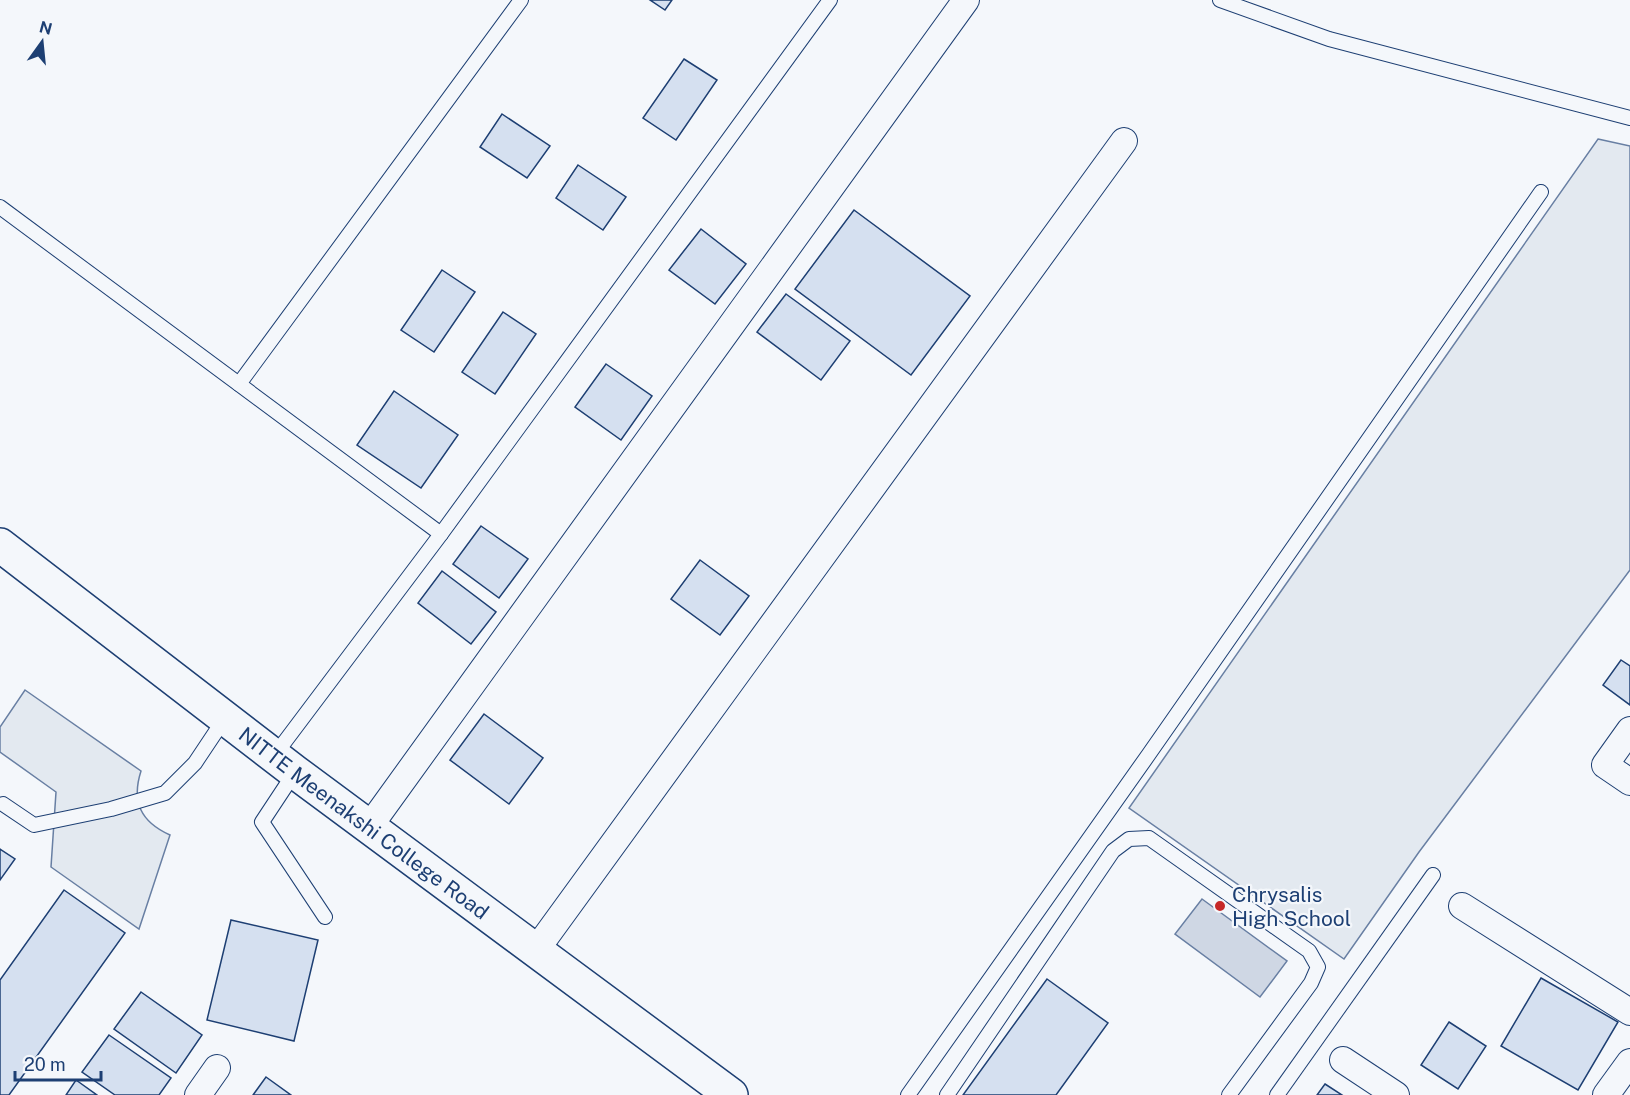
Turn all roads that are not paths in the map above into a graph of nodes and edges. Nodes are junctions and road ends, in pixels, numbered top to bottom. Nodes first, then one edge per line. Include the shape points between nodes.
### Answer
1 (521, 0) edge
2 (830, 0) edge
3 (966, 0) edge
4 (1220, 0) edge
5 (1630, 118) edge
6 (1124, 141) dead end
7 (1541, 192) dead end
8 (0, 207) edge
9 (239, 384) junction
10 (441, 534) junction
11 (0, 545) edge
12 (225, 718) junction
13 (1630, 730) edge
14 (285, 764) junction
15 (1630, 782) edge
16 (3, 804) dead end
17 (369, 827) junction
18 (1433, 874) dead end
19 (1462, 906) dead end
20 (325, 917) dead end
21 (536, 950) junction
22 (1630, 1012) edge
23 (1343, 1060) dead end
24 (1630, 1062) edge
25 (217, 1068) dead end
26 (198, 1095) edge
27 (731, 1095) edge
28 (908, 1095) edge
29 (947, 1095) edge
30 (1229, 1095) edge
31 (1277, 1095) edge
32 (1396, 1095) edge
33 (1606, 1095) edge

1 - 9 lane
2 - 10 lane
3 - 17 street
4 - 5 lane via 1329,39
6 - 21 street
7 - 28 lane
8 - 9 lane
9 - 10 lane
10 - 14 lane
11 - 12 street, NITTE Meenakshi College Road
12 - 14 street, NITTE Meenakshi College Road
12 - 16 lane via 195,764 165,793 34,825
13 - 15 street via 1605,765
14 - 17 street, NITTE Meenakshi College Road
14 - 20 lane via 262,822
17 - 21 street, NITTE Meenakshi College Road
18 - 31 lane
19 - 22 street
21 - 27 street, NITTE Meenakshi College Road
23 - 32 street
24 - 33 street
25 - 26 street
29 - 30 lane via 1113,850 1129,839 1149,838 1309,951 1318,967 1311,983

